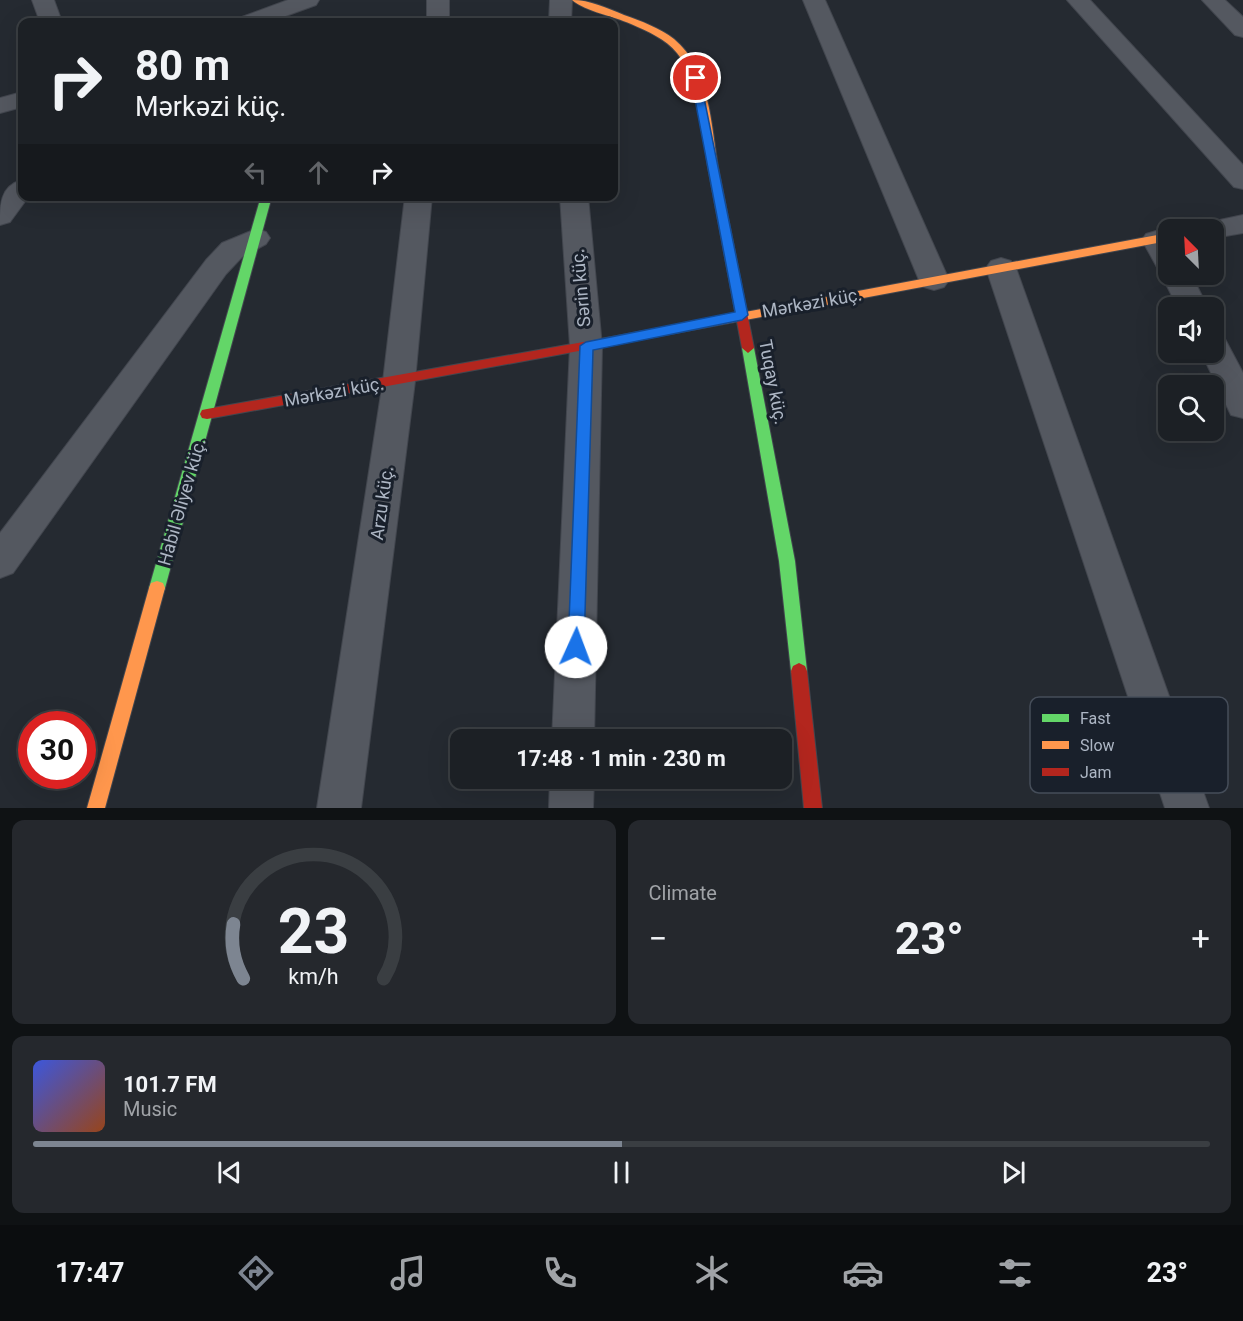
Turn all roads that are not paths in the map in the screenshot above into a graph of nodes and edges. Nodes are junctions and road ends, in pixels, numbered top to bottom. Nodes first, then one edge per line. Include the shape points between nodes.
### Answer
1 (44, 0) edge
2 (308, 0) edge
3 (315, 0) edge
4 (438, 0) edge
5 (561, 0) edge
6 (576, 0) edge
7 (814, 0) edge
8 (1078, 0) edge
9 (1213, 0) edge
10 (272, 6) edge
11 (50, 18) edge
12 (256, 18) edge
13 (314, 18) edge
14 (438, 18) edge
15 (560, 18) edge
16 (1243, 30) edge
17 (18, 100) edge
18 (0, 106) edge
19 (1243, 181) edge
20 (18, 193) edge
21 (266, 201) edge
22 (418, 201) edge
23 (574, 201) edge
24 (0, 216) edge
25 (1243, 224) edge
26 (1224, 228) edge
27 (256, 238) junction
28 (1158, 247) edge
29 (1001, 268) junction
30 (934, 280) junction
31 (742, 315) junction
32 (586, 346) junction
33 (1222, 363) edge
34 (399, 381) junction
35 (1243, 406) edge
36 (207, 414) junction
37 (0, 562) edge
38 (1149, 697) edge
39 (573, 729) edge
40 (572, 789) edge
41 (1182, 793) edge
42 (96, 808) edge
43 (339, 808) edge
44 (571, 808) edge
45 (813, 808) edge
46 (1187, 808) edge

1 - 11 street
2 - 10 street
3 - 13 street
4 - 14 street
5 - 15 street
6 - 31 street, Tuqay küç. via 667,38 688,59 696,78
7 - 30 street
8 - 19 street
9 - 16 street
10 - 12 street
17 - 18 street
20 - 24 street
21 - 27 street, Habil Əliyev küç.
22 - 34 street, Arzu küç.
23 - 32 street, Sərin küç.
25 - 26 street
27 - 36 street, Habil Əliyev küç.
27 - 37 street via 232,249 216,267
28 - 29 street, Mərkəzi küç.
29 - 30 street, Mərkəzi küç.
29 - 38 street
30 - 31 street, Mərkəzi küç.
31 - 32 street, Mərkəzi küç.
31 - 45 street, Tuqay küç. via 787,561
32 - 34 street, Mərkəzi küç.
32 - 39 street, Sərin küç.
33 - 35 street
34 - 36 street, Mərkəzi küç.
34 - 43 street, Arzu küç.
36 - 42 street, Habil Əliyev küç.
40 - 44 street
41 - 46 street

